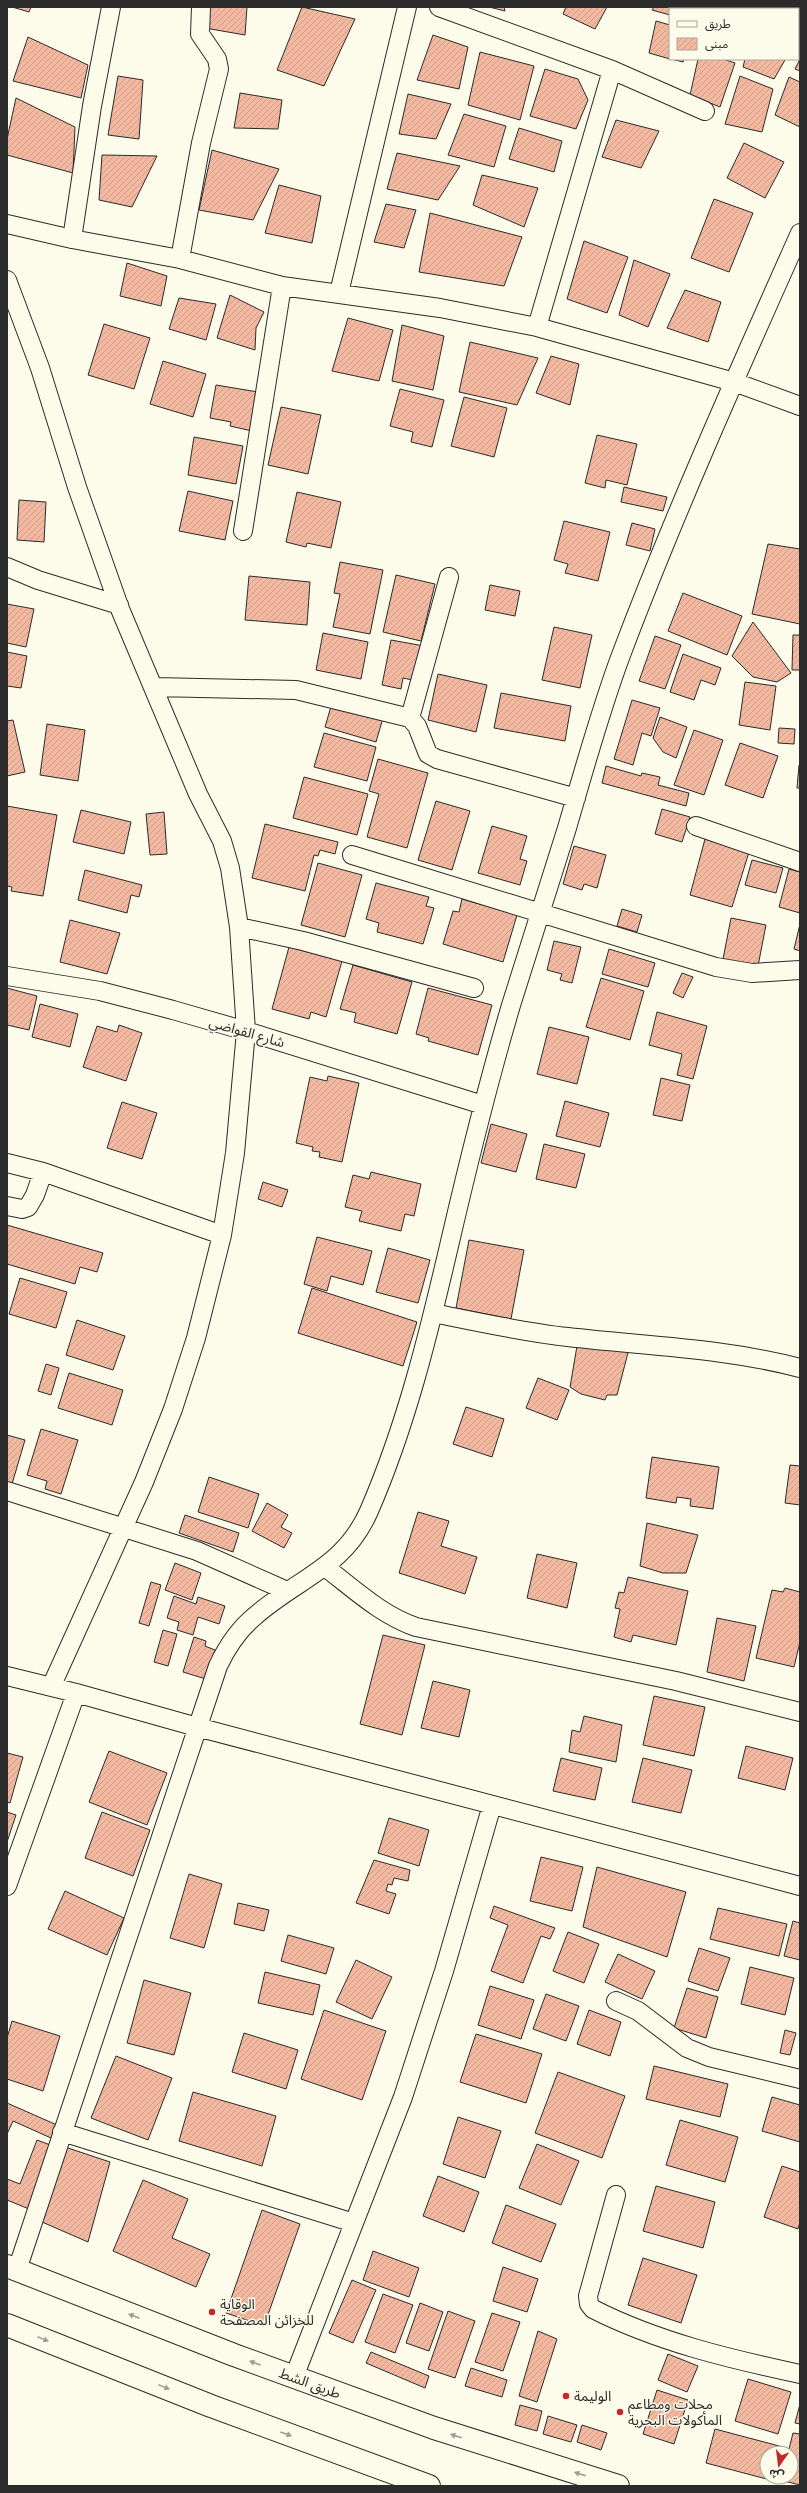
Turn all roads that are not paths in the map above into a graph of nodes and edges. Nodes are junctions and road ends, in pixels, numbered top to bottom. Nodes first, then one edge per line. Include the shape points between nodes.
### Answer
1 (111, 7) edge
2 (202, 7) edge
3 (407, 7) edge
4 (439, 7) edge
5 (612, 70) junction
6 (705, 111) dead end
7 (7, 224) edge
8 (800, 232) edge
9 (72, 239) junction
10 (180, 258) junction
11 (7, 280) edge
12 (282, 286) junction
13 (339, 293) junction
14 (537, 327) junction
15 (734, 382) junction
16 (800, 406) edge
17 (243, 531) dead end
18 (7, 567) edge
19 (450, 577) dead end
20 (119, 605) junction
21 (155, 687) junction
22 (410, 718) junction
23 (576, 798) junction
24 (696, 826) dead end
25 (352, 855) dead end
26 (800, 862) edge
27 (540, 915) junction
28 (239, 928) junction
29 (800, 970) edge
30 (7, 976) edge
31 (474, 988) dead end
32 (246, 1031) junction
33 (483, 1105) junction
34 (7, 1163) edge
35 (43, 1172) junction
36 (7, 1206) edge
37 (222, 1235) junction
38 (433, 1313) junction
39 (800, 1368) edge
40 (7, 1491) edge
41 (122, 1529) junction
42 (326, 1567) junction
43 (287, 1591) junction
44 (7, 1676) edge
45 (51, 1686) junction
46 (76, 1692) junction
47 (800, 1712) edge
48 (197, 1727) junction
49 (492, 1805) junction
50 (7, 1886) edge
51 (800, 1886) edge
52 (616, 2001) dead end
53 (800, 2079) edge
54 (62, 2132) junction
55 (616, 2195) dead end
56 (354, 2223) junction
57 (12, 2268) edge
58 (7, 2325) edge
59 (800, 2374) edge
60 (294, 2377) junction
61 (429, 2486) edge
62 (618, 2486) edge

1 - 9 street via 92,106
2 - 10 street via 200,34 217,59 219,69 201,144
3 - 13 street
4 - 5 street
5 - 6 street
5 - 14 street
7 - 9 street
8 - 15 street
9 - 10 street
10 - 12 street
11 - 20 street via 40,368 76,487
12 - 13 street
12 - 17 street
13 - 14 street via 440,308
14 - 15 street
15 - 16 street
15 - 23 street via 620,659
18 - 20 street via 38,580
19 - 22 street
20 - 21 street
21 - 22 street via 296,690
21 - 28 street via 198,794 222,841 230,868
22 - 23 street via 417,726 428,754 436,759
23 - 27 street
24 - 26 street
25 - 27 street
27 - 29 street via 716,967 752,973
27 - 33 street
28 - 31 street via 303,941
28 - 32 street
30 - 32 street, شارع القواضي via 100,991
32 - 33 street, شارع القواضي
32 - 37 street via 235,1153
33 - 38 street
34 - 35 street
35 - 36 street via 36,1196 28,1207 22,1209
35 - 37 street
37 - 41 street via 196,1338 173,1409
38 - 39 street via 567,1337 718,1352
38 - 42 street via 405,1413 368,1514 354,1539
40 - 41 street
41 - 43 street via 197,1551
41 - 45 street
42 - 43 street
42 - 47 street via 376,1607 416,1628 676,1681
43 - 48 street via 255,1615 226,1648
44 - 45 street
45 - 46 street
46 - 48 street
46 - 50 street
48 - 49 street
48 - 54 street
49 - 51 street
49 - 56 street via 423,2039
52 - 53 street via 638,2011 687,2048 709,2057
54 - 56 street
54 - 57 street
55 - 59 street via 588,2296 593,2309 646,2332 698,2349
56 - 60 street
60 -> 57 highway, طريق الشط
58 -> 61 highway via 211,2406
62 -> 60 highway, طريق الشط via 434,2428

